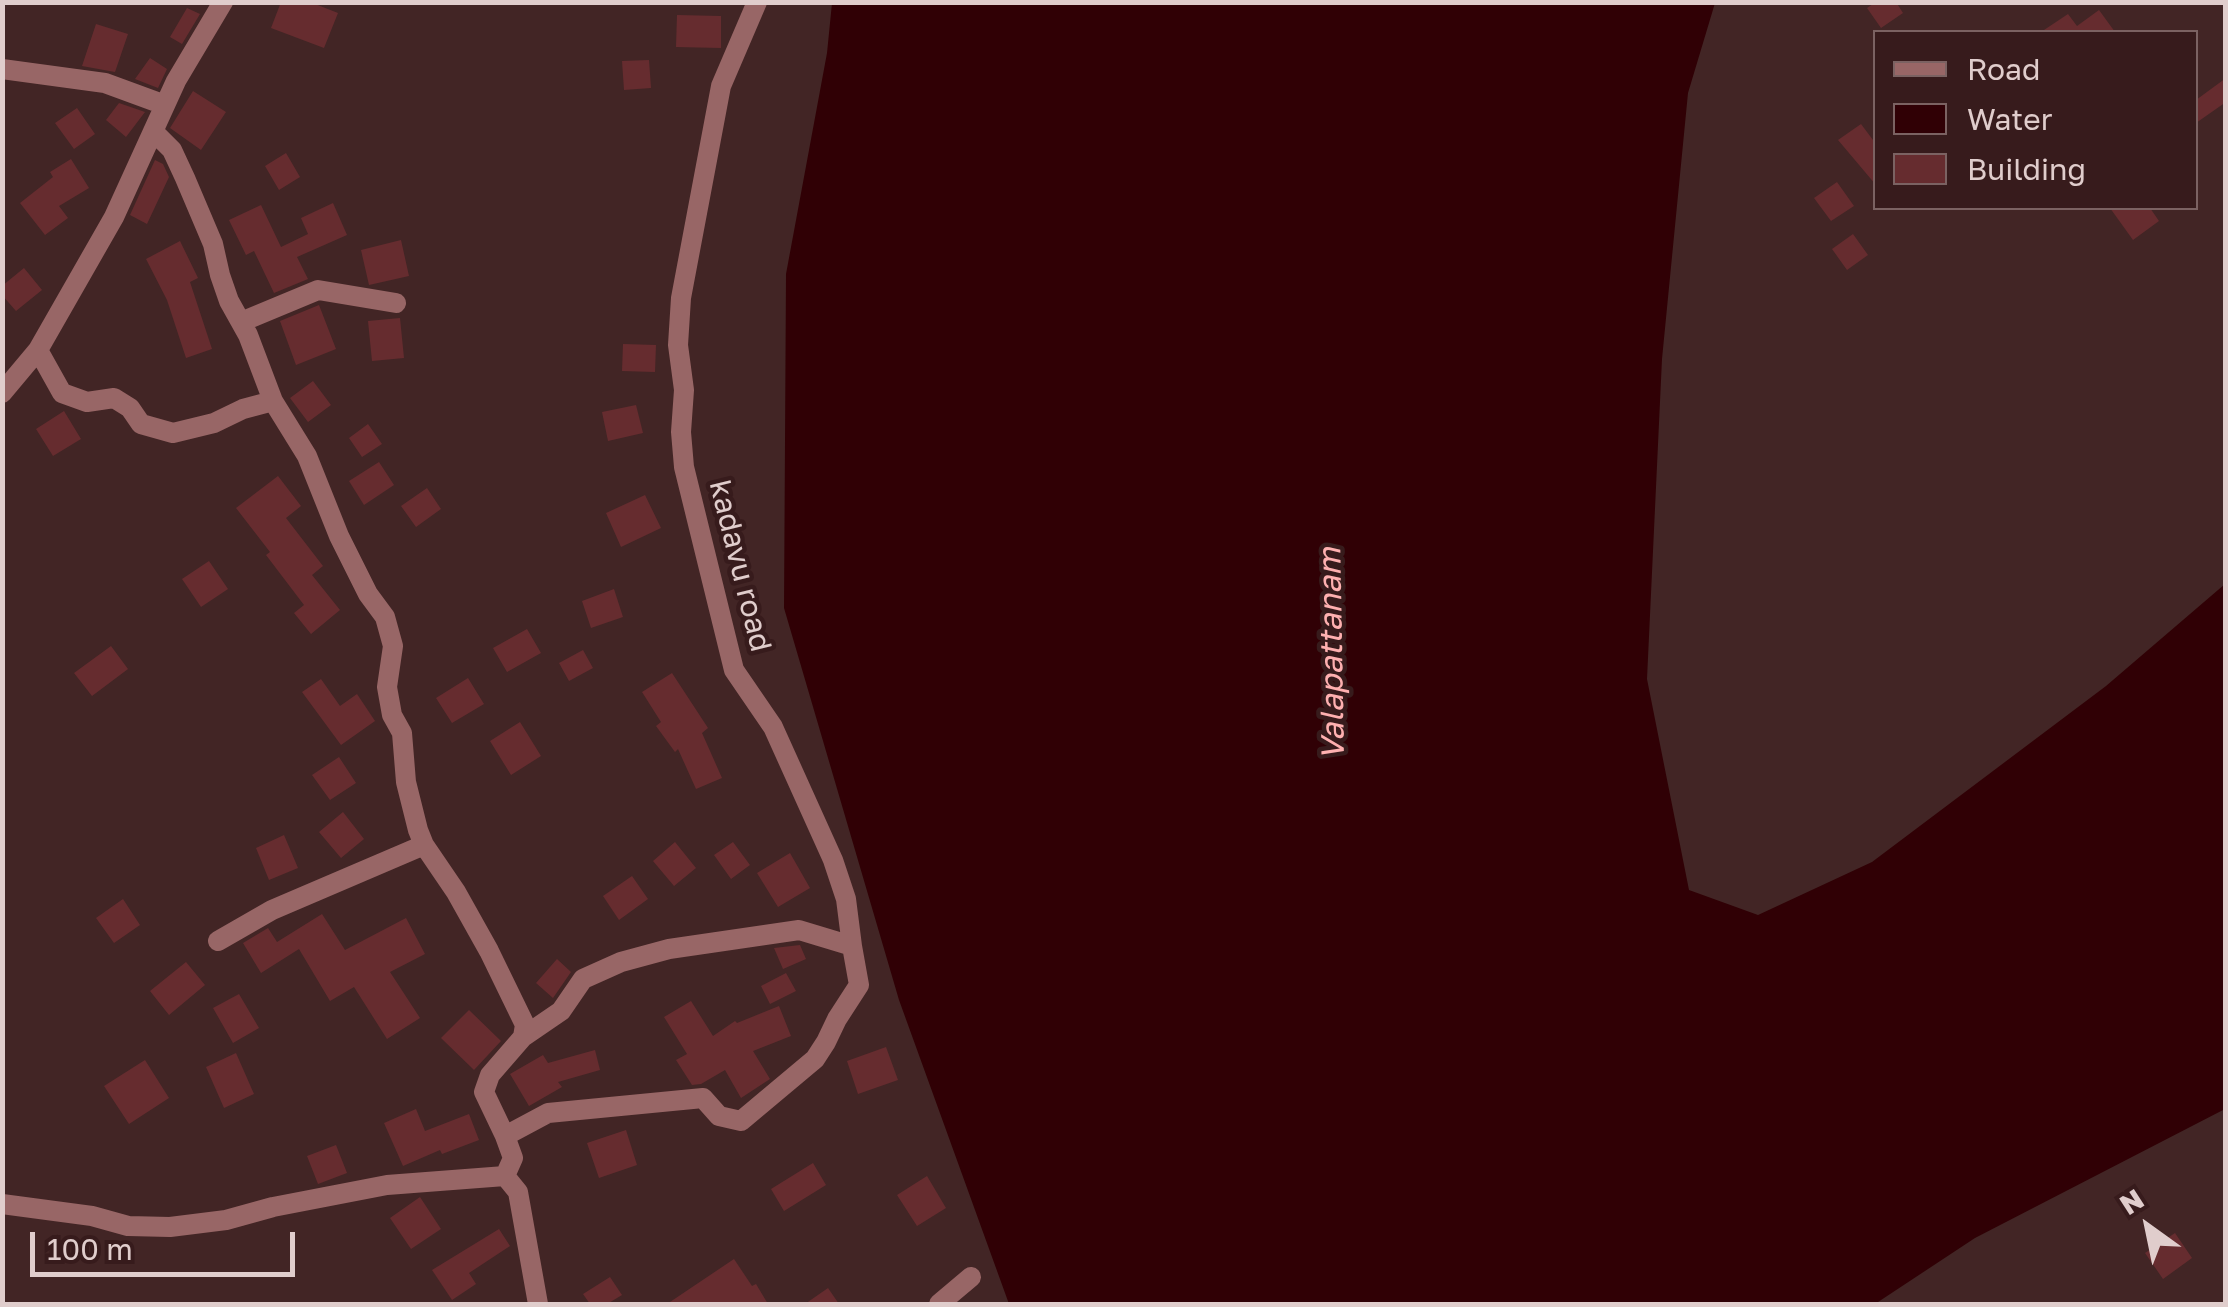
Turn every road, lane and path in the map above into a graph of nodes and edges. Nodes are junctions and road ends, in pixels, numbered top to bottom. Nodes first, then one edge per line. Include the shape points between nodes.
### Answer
1 (757, 2) edge
2 (219, 4) edge
3 (2, 69) edge
4 (165, 105) junction
5 (154, 131) junction
6 (396, 303) dead end
7 (241, 322) junction
8 (38, 350) junction
9 (2, 393) edge
10 (273, 400) junction
11 (424, 845) junction
12 (218, 941) dead end
13 (852, 946) junction
14 (523, 1037) junction
15 (505, 1136) junction
16 (505, 1176) junction
17 (2, 1204) edge
18 (971, 1277) dead end
19 (538, 1304) edge
20 (939, 1304) edge

1 - 13 street, kadavu road via 720,86 681,298 684,468 734,670 773,727 833,860
2 - 4 street
3 - 4 street via 105,83
4 - 5 street
5 - 7 street via 172,150
5 - 8 street
6 - 7 street via 318,290
7 - 10 street
8 - 9 street
8 - 10 street via 62,394 88,402 114,398 141,424 173,433
10 - 11 street via 385,618 393,646 387,687
11 - 12 street via 272,910
11 - 14 street via 489,951 525,1025
13 - 14 street via 799,930 620,962 583,979 560,1012
13 - 15 street, kadavu road via 860,986 826,1042 741,1122 720,1116 702,1098 548,1113
14 - 15 street via 484,1092
15 - 16 street via 513,1158
16 - 17 street via 387,1185 170,1227
16 - 19 street via 518,1192
18 - 20 street

